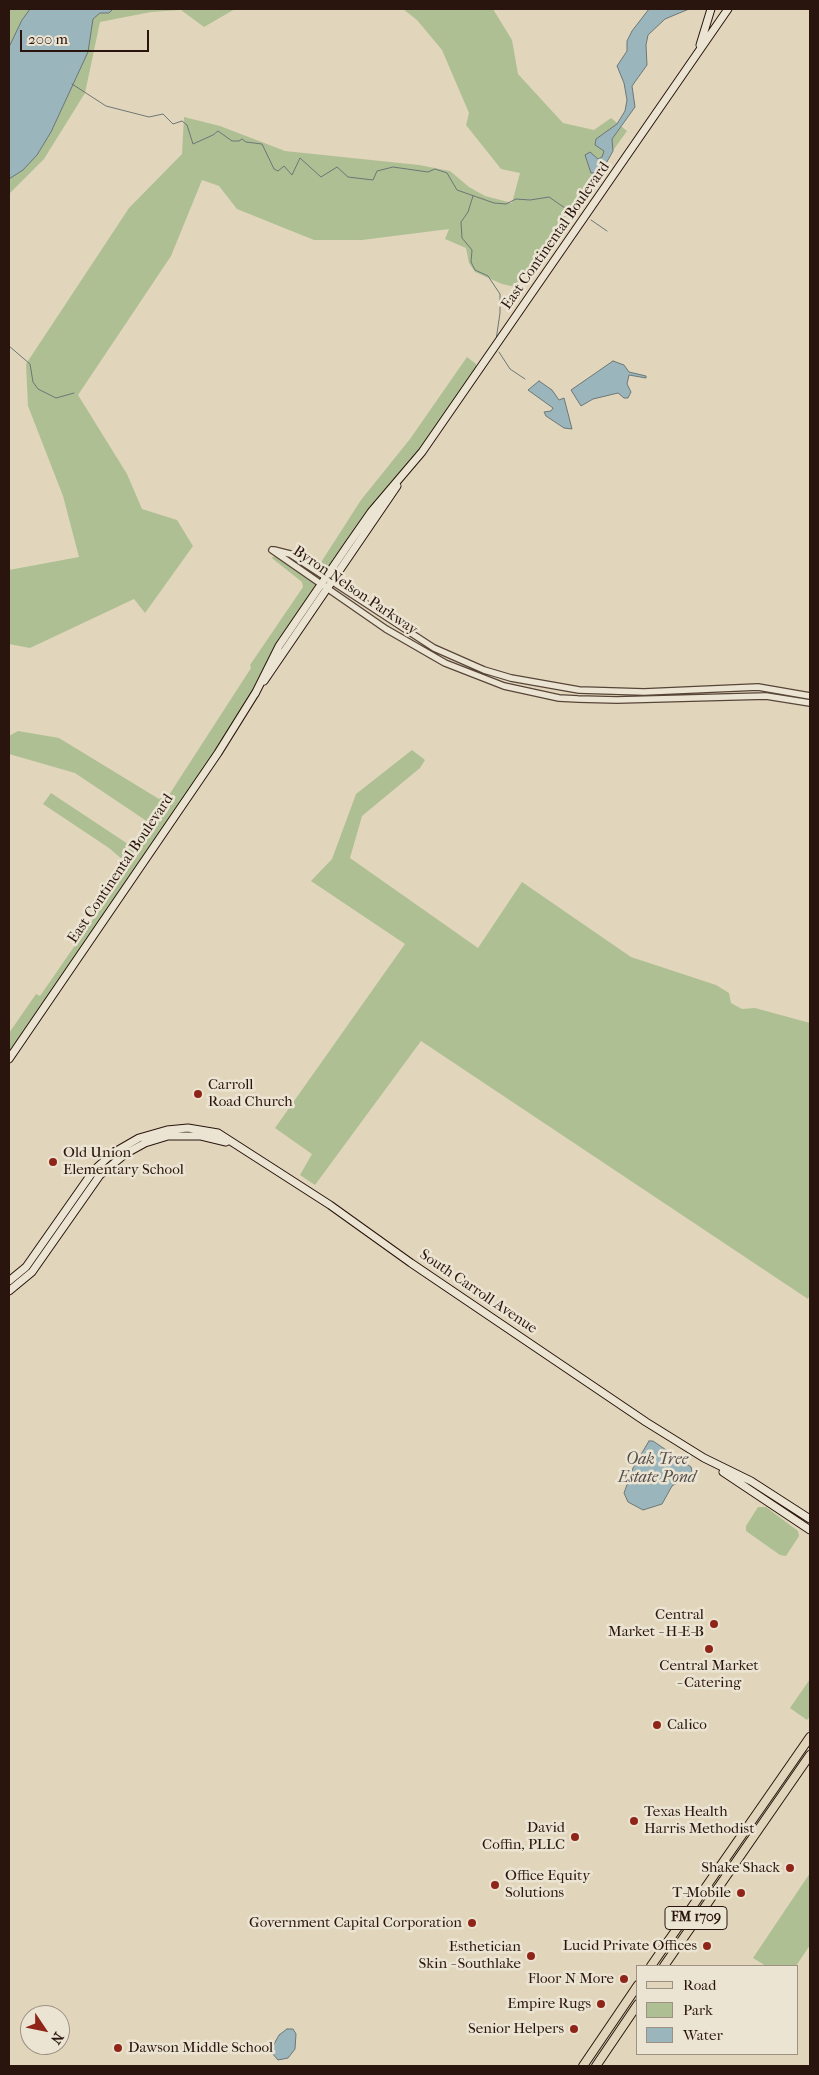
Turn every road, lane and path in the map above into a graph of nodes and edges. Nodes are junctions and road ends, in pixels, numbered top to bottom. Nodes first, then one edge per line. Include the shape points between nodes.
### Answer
1 (711, 9) edge
2 (728, 9) edge
3 (694, 59) junction
4 (403, 477) junction
5 (326, 577) junction
6 (333, 582) junction
7 (321, 586) junction
8 (328, 590) junction
9 (255, 694) junction
10 (810, 696) edge
11 (810, 703) edge
12 (9, 1059) edge
13 (239, 1146) junction
14 (9, 1281) edge
15 (9, 1291) edge
16 (704, 1458) junction
17 (810, 1519) edge
18 (810, 1529) edge
19 (810, 1737) edge
20 (810, 1755) edge
21 (652, 1965) edge
22 (665, 1965) edge
23 (636, 1988) edge
24 (636, 2007) edge
25 (583, 2066) edge
26 (596, 2066) edge

1 - 3 main road
2 - 3 main road, East Continental Boulevard
3 - 4 main road, East Continental Boulevard
4 - 5 main road, East Continental Boulevard via 371,512
4 - 6 main road, East Continental Boulevard
5 - 6 street, Byron Nelson Parkway
5 - 7 main road, East Continental Boulevard
5 - 7 street, Byron Nelson Parkway via 290,554 272,550
6 - 8 main road, East Continental Boulevard
6 - 10 street, Byron Nelson Parkway via 434,648 511,678 579,690 644,692 758,688
7 - 8 street, Byron Nelson Parkway
7 - 9 main road, East Continental Boulevard via 279,646
8 - 9 main road, East Continental Boulevard
8 - 11 street, Byron Nelson Parkway via 431,655 504,686 578,699 766,696
9 - 12 main road, East Continental Boulevard
13 - 14 main road, South Carroll Avenue via 218,1133 188,1128 158,1132 121,1148 94,1170 35,1255
13 - 15 main road, South Carroll Avenue via 214,1138 168,1136 125,1154 100,1176 32,1272
13 - 16 main road, South Carroll Avenue
16 - 17 main road, South Carroll Avenue via 751,1481
16 - 18 main road, South Carroll Avenue
19 - 21 main road, FM 1709
20 - 22 main road, FM 1709
23 - 25 main road
24 - 26 main road

